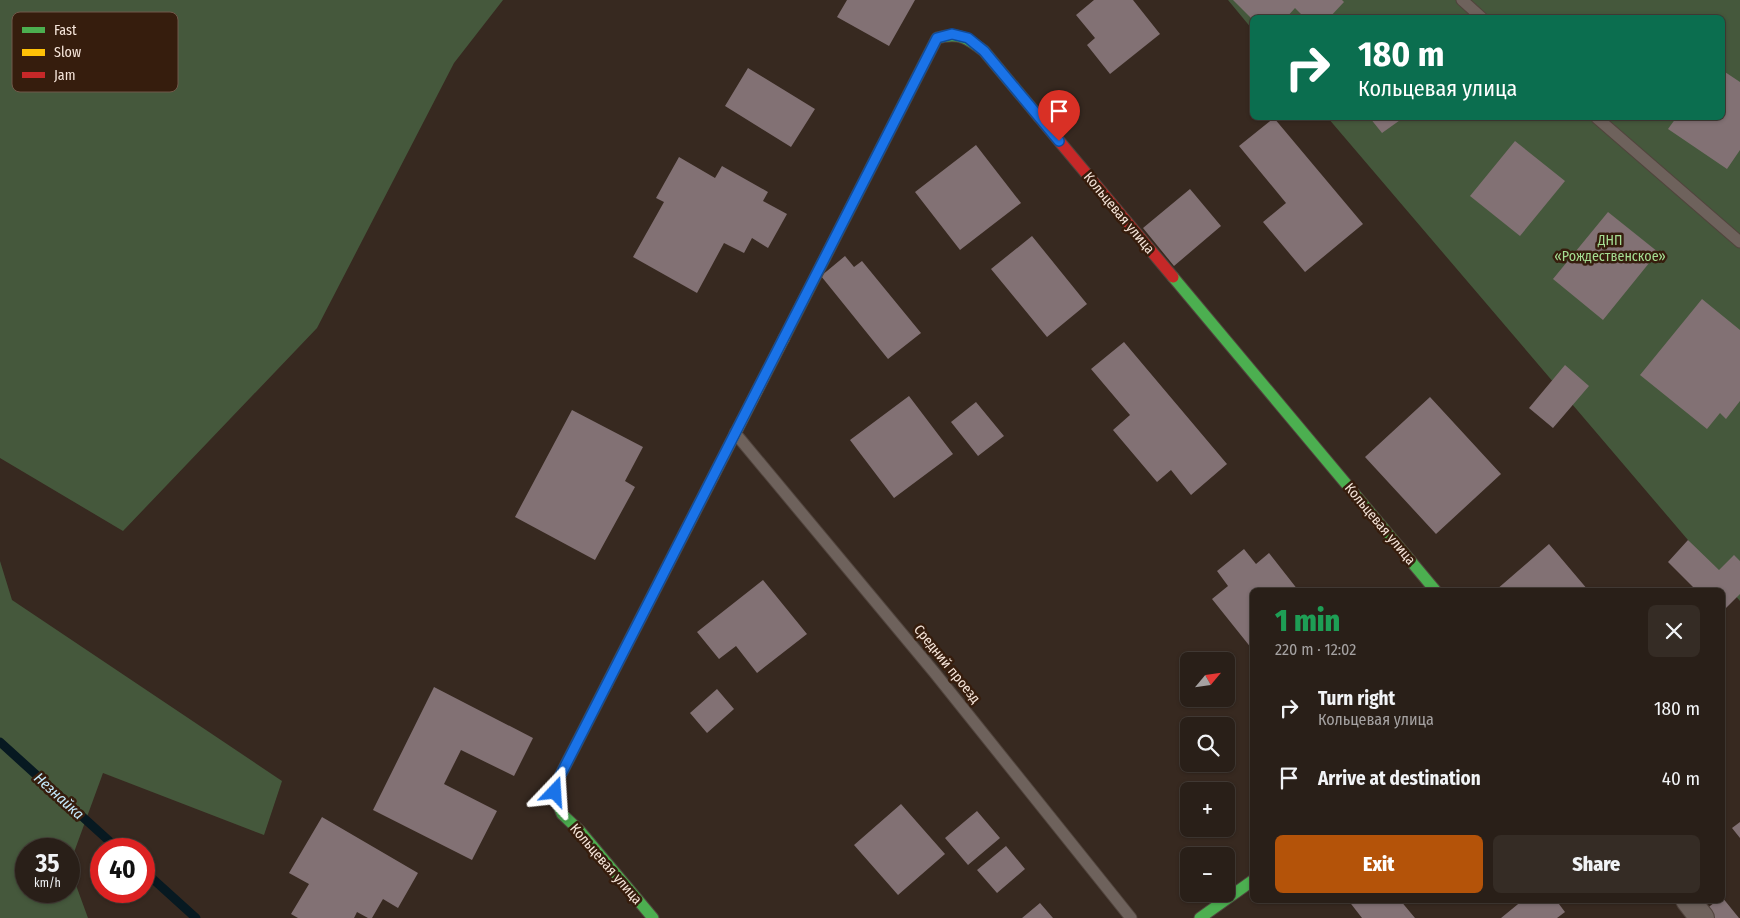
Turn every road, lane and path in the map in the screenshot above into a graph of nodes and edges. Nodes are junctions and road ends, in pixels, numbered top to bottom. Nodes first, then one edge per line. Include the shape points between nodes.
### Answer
1 (1462, 0) edge
2 (1479, 15) edge
3 (1599, 120) edge
4 (1740, 242) edge
5 (735, 433) junction
6 (1433, 588) edge
7 (1250, 882) edge
8 (1690, 903) edge
9 (653, 918) edge
10 (1130, 918) edge
11 (1200, 918) edge
12 (1702, 918) edge

1 - 2 lane
3 - 4 lane
5 - 6 street, Кольцевая улица via 937,38 952,34 968,38 984,51
5 - 9 street, Кольцевая улица via 559,778 555,792 557,806 566,819 580,831
5 - 10 lane, Средний проезд via 934,672
7 - 11 street
8 - 12 street

